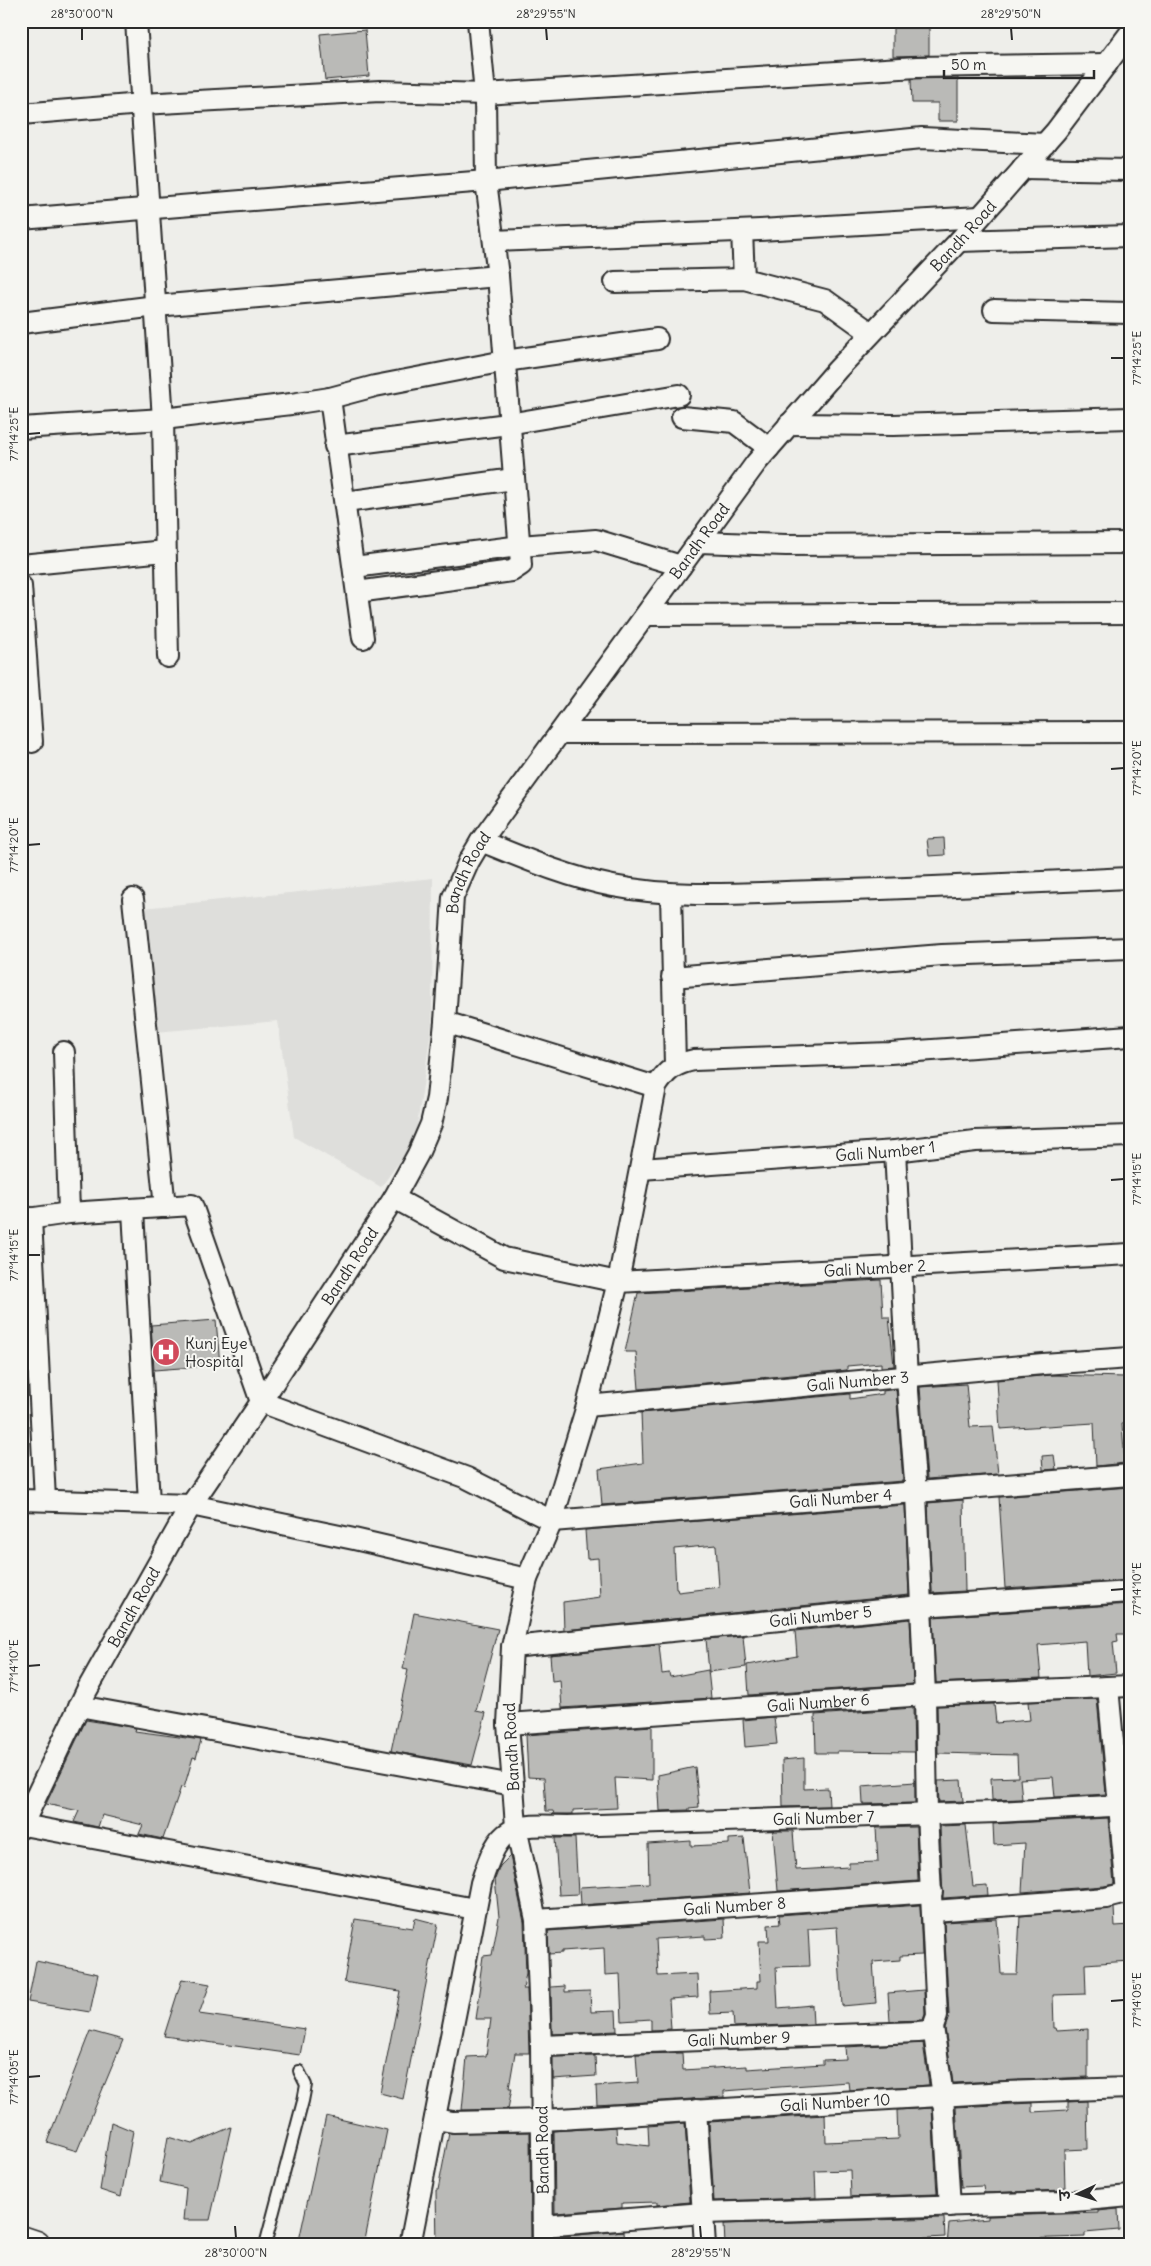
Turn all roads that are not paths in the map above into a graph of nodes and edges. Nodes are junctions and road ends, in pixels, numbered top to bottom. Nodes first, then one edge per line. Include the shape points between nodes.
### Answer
1 (136, 21) edge
2 (478, 21) edge
3 (1130, 33) edge
4 (1107, 64) junction
5 (484, 94) junction
6 (142, 104) junction
7 (21, 114) edge
8 (1045, 144) junction
9 (1023, 168) junction
10 (1130, 170) edge
11 (486, 182) junction
12 (149, 209) junction
13 (979, 217) junction
14 (21, 219) edge
15 (742, 231) junction
16 (1130, 236) edge
17 (494, 241) junction
18 (959, 241) junction
19 (498, 276) junction
20 (744, 279) junction
21 (615, 282) dead end
22 (156, 306) junction
23 (994, 310) dead end
24 (1130, 313) edge
25 (21, 323) edge
26 (871, 333) junction
27 (657, 339) dead end
28 (505, 360) junction
29 (679, 395) dead end
30 (330, 398) junction
31 (682, 417) dead end
32 (1130, 418) edge
33 (163, 419) junction
34 (508, 424) junction
35 (789, 424) junction
36 (21, 428) edge
37 (336, 446) junction
38 (769, 448) junction
39 (514, 479) junction
40 (345, 502) junction
41 (699, 542) junction
42 (1130, 543) edge
43 (520, 546) junction
44 (165, 551) junction
45 (21, 565) edge
46 (681, 566) junction
47 (354, 567) junction
48 (21, 586) edge
49 (357, 592) junction
50 (1130, 613) edge
51 (646, 615) junction
52 (363, 638) dead end
53 (168, 657) dead end
54 (1130, 732) edge
55 (560, 733) junction
56 (32, 742) dead end
57 (480, 841) junction
58 (1130, 878) edge
59 (671, 894) junction
60 (133, 899) dead end
61 (1130, 948) edge
62 (672, 977) junction
63 (445, 1022) junction
64 (1130, 1036) edge
65 (64, 1052) dead end
66 (675, 1065) junction
67 (656, 1087) junction
68 (1130, 1136) edge
69 (895, 1151) junction
70 (641, 1169) junction
71 (394, 1198) junction
72 (165, 1207) junction
73 (133, 1210) junction
74 (70, 1213) junction
75 (26, 1219) edge
76 (1130, 1254) edge
77 (902, 1267) junction
78 (618, 1282) junction
79 (1130, 1358) edge
80 (907, 1378) junction
81 (261, 1402) junction
82 (587, 1406) junction
83 (1130, 1475) edge
84 (916, 1494) junction
85 (21, 1500) edge
86 (45, 1500) junction
87 (149, 1503) junction
88 (191, 1505) junction
89 (552, 1521) junction
90 (527, 1579) junction
91 (1130, 1592) edge
92 (920, 1606) junction
93 (512, 1647) junction
94 (1130, 1686) edge
95 (1108, 1687) junction
96 (925, 1695) junction
97 (79, 1706) junction
98 (508, 1724) junction
99 (513, 1785) junction
100 (1124, 1805) edge
101 (927, 1813) junction
102 (22, 1826) edge
103 (516, 1827) junction
104 (1128, 1892) edge
105 (932, 1902) junction
106 (475, 1909) junction
107 (536, 1920) junction
108 (933, 2027) junction
109 (541, 2046) junction
110 (299, 2071) dead end
111 (1130, 2088) edge
112 (943, 2096) junction
113 (696, 2110) junction
114 (435, 2119) junction
115 (542, 2120) junction
116 (1130, 2196) edge
117 (950, 2206) junction
118 (703, 2213) junction
119 (543, 2235) edge
120 (21, 2240) edge
121 (36, 2245) edge
122 (265, 2245) edge
123 (410, 2245) edge
124 (705, 2245) edge

1 - 6 street
2 - 5 street
3 - 4 street, Bandh Road
4 - 5 street via 917,67
4 - 8 street, Bandh Road
5 - 6 street via 380,91
5 - 11 street
6 - 7 street
6 - 12 street
8 - 9 street, Bandh Road
8 - 11 street via 922,138
9 - 10 street
9 - 13 street, Bandh Road
11 - 12 street
11 - 17 street
12 - 14 street
12 - 22 street
13 - 15 street
13 - 18 street, Bandh Road
15 - 17 street
15 - 20 street
16 - 18 street
17 - 19 street
18 - 26 street, Bandh Road
19 - 22 street
19 - 28 street
20 - 21 street
20 - 26 street via 825,300
22 - 25 street
22 - 33 street
23 - 24 street
26 - 35 street, Bandh Road
27 - 28 street
28 - 30 street
28 - 34 street
29 - 34 street
30 - 33 street
30 - 37 street
31 - 38 street via 734,422
32 - 35 street via 893,425
33 - 36 street
33 - 44 street
34 - 37 street
34 - 39 street
35 - 38 street, Bandh Road
37 - 40 street
38 - 41 street, Bandh Road
39 - 40 street
39 - 43 street
40 - 47 street
41 - 42 street via 786,545
41 - 46 street, Bandh Road
43 - 46 street via 596,540
43 - 47 street
43 - 49 street via 521,565 512,571
44 - 45 street
44 - 53 street
46 - 51 street, Bandh Road
47 - 49 street
48 - 56 street
49 - 52 street
50 - 51 street
51 - 55 street, Bandh Road
54 - 55 street
55 - 57 street, Bandh Road
57 - 59 street via 540,865 612,886
57 - 63 street, Bandh Road via 453,897
58 - 59 street via 919,888
59 - 62 street
60 - 72 street
61 - 62 street via 942,955
62 - 66 street
63 - 67 street
63 - 71 street, Bandh Road via 431,1124
64 - 66 street via 898,1052 694,1060
65 - 74 street
66 - 67 street
67 - 70 street, Bandh Road
68 - 69 street, Gali Number 1 via 975,1141
69 - 70 street, Gali Number 1
69 - 77 street
70 - 78 street, Bandh Road
71 - 78 street, Gali Number 2 via 504,1258
71 - 81 street, Bandh Road
72 - 73 street
72 - 81 street via 194,1206
73 - 74 street
73 - 87 street
74 - 75 street
75 - 86 street
76 - 77 street, Gali Number 2
77 - 78 street, Gali Number 2
77 - 80 street
78 - 82 street, Bandh Road
79 - 80 street, Gali Number 3
80 - 82 street, Gali Number 3
80 - 84 street
81 - 88 street, Bandh Road
81 - 89 street via 468,1478
82 - 89 street, Bandh Road
83 - 84 street, Gali Number 4
84 - 89 street, Gali Number 4
84 - 92 street
85 - 86 street
86 - 87 street
87 - 88 street
88 - 90 street
88 - 97 street, Bandh Road via 109,1647
89 - 90 street, Bandh Road
90 - 93 street, Bandh Road
91 - 92 street, Gali Number 5
92 - 93 street, Gali Number 5
92 - 96 street
93 - 98 street, Bandh Road
94 - 95 street, Gali Number 6
95 - 96 street, Gali Number 6
95 - 100 street
96 - 98 street, Gali Number 6
96 - 101 street
97 - 99 street
97 - 102 street, Bandh Road
98 - 99 street, Bandh Road
99 - 103 street, Bandh Road
100 - 101 street, Gali Number 7
100 - 104 street
101 - 103 street, Gali Number 7
101 - 105 street
102 - 106 street
103 - 106 street via 496,1845
103 - 107 street, Bandh Road
104 - 105 street, Gali Number 8 via 1106,1898
105 - 107 street, Gali Number 8
105 - 108 street via 937,2016
106 - 114 street
107 - 109 street, Bandh Road
108 - 109 street, Gali Number 9 via 918,2032
108 - 112 street
109 - 115 street, Bandh Road
110 - 122 lane via 306,2085 303,2101
111 - 112 street, Gali Number 10
112 - 113 street, Gali Number 10
112 - 117 street
113 - 115 street, Gali Number 10
113 - 118 street
114 - 115 street, Gali Number 10 via 453,2122
114 - 123 street
115 - 119 street, Bandh Road
116 - 117 street
117 - 118 street
118 - 119 street
118 - 124 street
120 - 121 street

